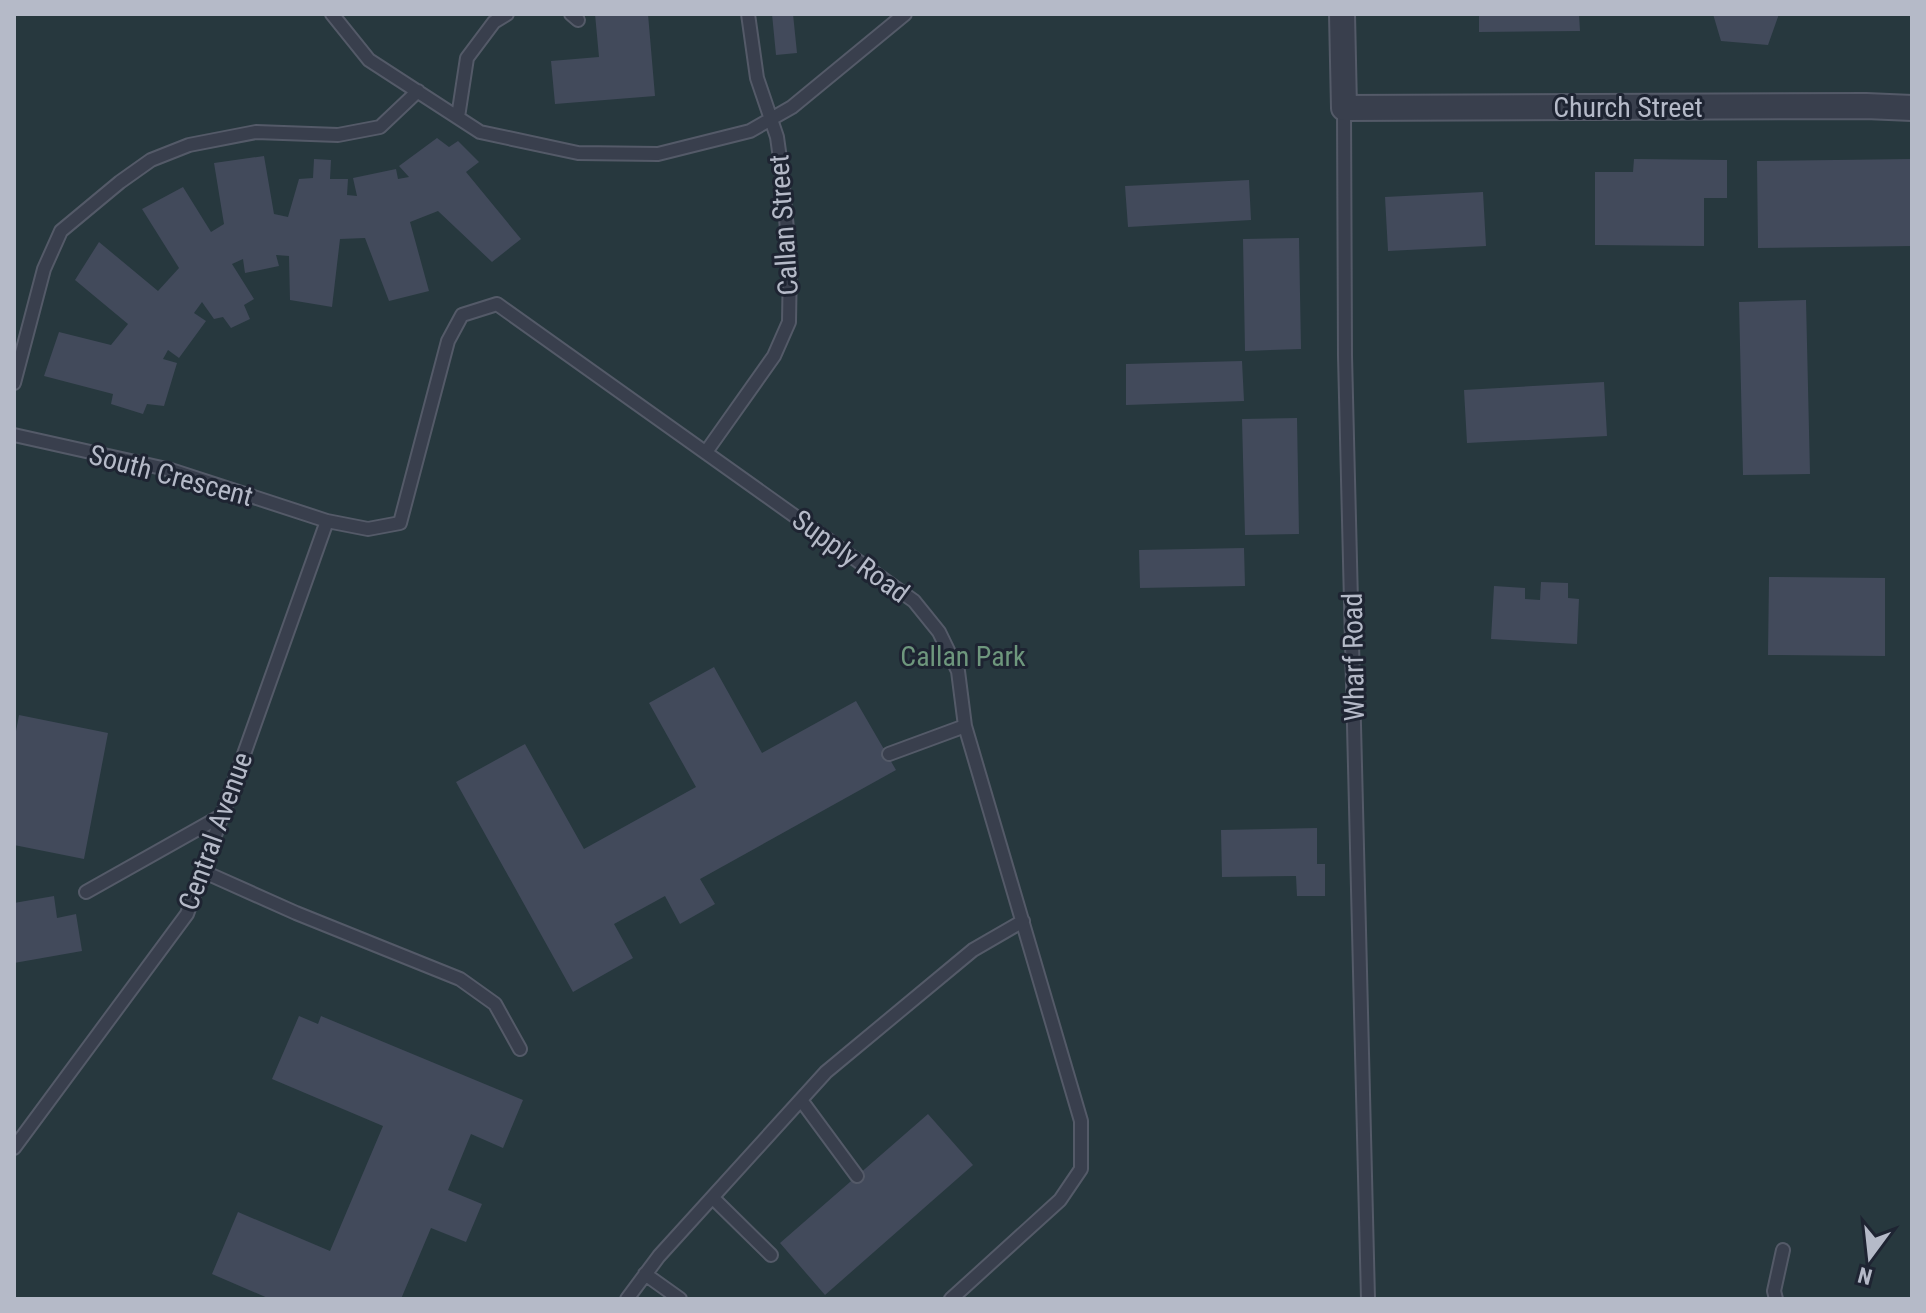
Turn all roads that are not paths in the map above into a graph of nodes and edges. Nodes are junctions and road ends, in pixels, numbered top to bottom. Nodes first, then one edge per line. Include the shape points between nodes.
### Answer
1 (332, 14) edge
2 (507, 14) edge
3 (748, 14) edge
4 (905, 14) edge
5 (1342, 14) edge
6 (418, 91) junction
7 (1344, 108) junction
8 (1912, 108) edge
9 (458, 117) junction
10 (771, 119) junction
11 (14, 383) edge
12 (14, 435) edge
13 (706, 452) junction
14 (327, 521) junction
15 (965, 726) junction
16 (889, 754) dead end
17 (221, 816) junction
18 (202, 871) junction
19 (86, 892) dead end
20 (1023, 921) junction
21 (520, 1049) dead end
22 (801, 1100) junction
23 (14, 1148) edge
24 (857, 1176) dead end
25 (713, 1198) junction
26 (1783, 1250) dead end
27 (771, 1255) dead end
28 (645, 1274) junction
29 (627, 1299) edge
30 (680, 1299) edge
31 (951, 1299) edge
32 (1368, 1299) edge
33 (1776, 1299) edge

1 - 6 lane via 369,60
2 - 9 lane via 494,22 467,58
3 - 10 lane, Callan Street via 757,78
4 - 10 lane
5 - 7 street, Wharf Road
6 - 9 lane
6 - 11 lane via 380,127 338,135 256,132 189,145 141,167 61,231 44,269
7 - 8 street, Church Street
7 - 32 lane, Wharf Road
9 - 10 lane via 480,132 578,153 658,154 750,131
10 - 13 lane, Callan Street via 783,182 789,322 774,356
12 - 14 lane, South Crescent via 171,470
13 - 14 lane, Supply Road via 497,304 462,315 448,341 400,523 368,529
13 - 15 lane, Supply Road via 914,601 939,632 958,671
14 - 17 lane, Central Avenue
15 - 16 lane
15 - 20 lane, Supply Road
17 - 18 lane, Central Avenue
17 - 19 lane
18 - 21 lane via 460,979 495,1004
18 - 23 lane, Central Avenue via 187,914
20 - 22 lane via 973,950 826,1072
20 - 31 lane, Supply Road via 1081,1121 1081,1169 1060,1200
22 - 24 lane
22 - 25 lane
25 - 27 lane
25 - 28 lane
26 - 33 lane
28 - 29 lane
28 - 30 lane

